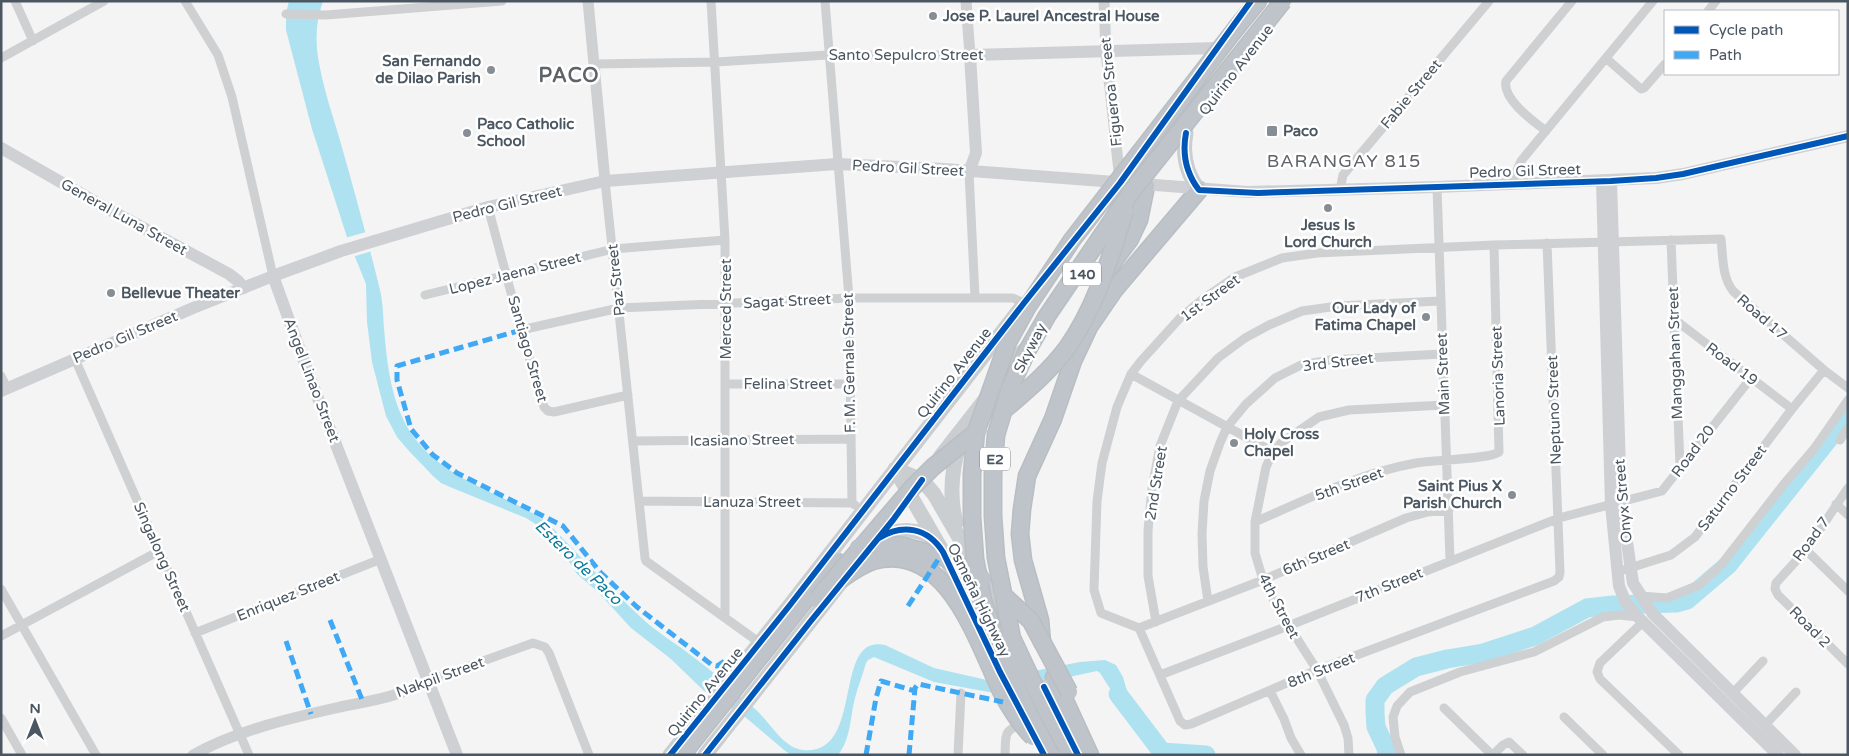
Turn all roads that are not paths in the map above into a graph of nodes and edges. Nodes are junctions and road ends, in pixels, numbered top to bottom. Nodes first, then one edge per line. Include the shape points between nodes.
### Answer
1 (15, 1) edge
2 (104, 1) edge
3 (185, 1) edge
4 (502, 1) edge
5 (588, 1) edge
6 (711, 1) edge
7 (825, 1) edge
8 (966, 1) edge
9 (1104, 1) edge
10 (1251, 1) edge
11 (1258, 1) edge
12 (1279, 1) edge
13 (1283, 1) edge
14 (1290, 1) edge
15 (1489, 1) edge
16 (1572, 1) edge
17 (1653, 1) edge
18 (473, 2) edge
19 (286, 14) dead end
20 (1237, 27) junction
21 (1268, 29) junction
22 (33, 41) junction
23 (1217, 48) junction
24 (1106, 52) junction
25 (828, 55) junction
26 (970, 55) junction
27 (1, 58) edge
28 (1606, 59) junction
29 (716, 62) junction
30 (595, 64) junction
31 (1664, 65) edge
32 (1546, 131) junction
33 (1186, 133) junction
34 (1848, 136) edge
35 (1, 148) edge
36 (837, 164) junction
37 (722, 172) junction
38 (969, 172) junction
39 (605, 180) junction
40 (1607, 181) junction
41 (1516, 184) junction
42 (1146, 186) junction
43 (1437, 188) junction
44 (1125, 189) junction
45 (1199, 190) junction
46 (1340, 190) junction
47 (488, 207) junction
48 (725, 240) junction
49 (1671, 240) junction
50 (1609, 241) junction
51 (1547, 243) junction
52 (1494, 245) junction
53 (1439, 247) junction
54 (613, 249) junction
55 (507, 274) junction
56 (272, 276) junction
57 (244, 288) junction
58 (425, 295) dead end
59 (975, 297) junction
60 (849, 298) junction
61 (1440, 301) junction
62 (1024, 303) junction
63 (726, 304) junction
64 (619, 308) junction
65 (1674, 319) junction
66 (521, 330) junction
67 (1442, 354) junction
68 (75, 359) junction
69 (1072, 361) junction
70 (1824, 370) junction
71 (1131, 374) junction
72 (1, 376) edge
73 (1751, 378) junction
74 (726, 384) junction
75 (850, 384) junction
76 (1848, 388) edge
77 (4, 390) edge
78 (628, 395) junction
79 (1848, 400) edge
80 (1178, 401) junction
81 (1444, 405) junction
82 (1792, 409) junction
83 (974, 413) junction
84 (1227, 427) junction
85 (1848, 428) edge
86 (851, 439) junction
87 (726, 440) junction
88 (1840, 440) dead end
89 (633, 441) junction
90 (1272, 452) junction
91 (1446, 459) junction
92 (1680, 466) junction
93 (895, 469) junction
94 (922, 480) junction
95 (1848, 488) edge
96 (911, 496) junction
97 (639, 501) junction
98 (726, 502) junction
99 (1616, 503) junction
100 (1836, 504) junction
101 (858, 506) junction
102 (1449, 510) junction
103 (1848, 515) edge
104 (1558, 518) junction
105 (1255, 522) junction
106 (960, 537) junction
107 (875, 540) junction
108 (935, 540) junction
109 (1806, 550) junction
110 (159, 551) junction
111 (381, 559) junction
112 (1450, 560) junction
113 (974, 562) junction
114 (1630, 569) junction
115 (953, 572) junction
116 (1616, 572) junction
117 (1559, 578) joint
118 (1263, 580) junction
119 (1, 589) edge
120 (1776, 589) joint
121 (1848, 591) edge
122 (1641, 598) junction
123 (817, 599) junction
124 (1208, 602) junction
125 (725, 617) junction
126 (1642, 617) junction
127 (1156, 622) junction
128 (21, 625) junction
129 (1288, 626) junction
130 (1139, 628) junction
131 (196, 633) junction
132 (1, 636) edge
133 (760, 643) junction
134 (1027, 657) dead end
135 (1763, 661) dead end
136 (1848, 664) edge
137 (1317, 670) junction
138 (1000, 672) dead end
139 (1160, 675) junction
140 (428, 681) junction
141 (1044, 686) dead end
142 (1270, 691) junction
143 (1796, 692) dead end
144 (961, 693) dead end
145 (1011, 693) dead end
146 (1732, 693) junction
147 (1444, 708) dead end
148 (1564, 717) dead end
149 (1, 718) edge
150 (1026, 722) junction
151 (1766, 725) junction
152 (240, 734) junction
153 (22, 755) edge
154 (96, 755) edge
155 (194, 755) edge
156 (249, 755) edge
157 (457, 755) edge
158 (589, 755) edge
159 (670, 755) edge
160 (682, 755) edge
161 (694, 755) edge
162 (705, 755) edge
163 (958, 755) edge
164 (1006, 755) edge
165 (1044, 755) edge
166 (1051, 755) edge
167 (1070, 755) edge
168 (1078, 755) edge
169 (1090, 755) edge
170 (1101, 755) edge
171 (1301, 755) edge
172 (1349, 755) edge
173 (1401, 755) edge
174 (1493, 755) edge
175 (1523, 755) edge
176 (1603, 755) edge
177 (1679, 755) edge
178 (1778, 755) edge
179 (1796, 755) edge

1 - 22 street
2 - 22 street
3 - 56 street, Angel Linao Street via 218,55 232,97
4 - 18 street
5 - 30 street, Paz Street
6 - 29 street, Merced Street
7 - 25 street, F. M. Gernale Street
8 - 26 street
9 - 24 street, Figueroa Street
10 - 20 highway
10 - 23 main road, Quirino Avenue / 140
11 - 20 highway, Skyway / E2
12 - 21 main road
13 - 44 highway, Skyway / E2, bridge
14 - 21 main road, Quirino Avenue / 140
15 - 46 street, Fabie Street via 1343,176
16 - 32 street via 1506,81 1506,91 1520,109
17 - 28 street
18 - 19 street via 326,15
20 - 166 highway, Skyway / E2, bridge via 1072,240 1028,306 1008,342 976,432 972,518 983,600 997,642
21 - 33 main road, Quirino Avenue / 140
22 - 27 street
23 - 24 main road, Santo Sepulcro Street
23 - 44 main road, Quirino Avenue / 140
24 - 26 main road, Santo Sepulcro Street
24 - 44 street, Figueroa Street
25 - 26 street, Santo Sepulcro Street
25 - 29 street, Santo Sepulcro Street
25 - 36 street, F. M. Gernale Street
26 - 38 main road via 976,153
28 - 31 street via 1641,88
28 - 32 street
29 - 30 street, Santo Sepulcro Street
29 - 37 street, Merced Street
30 - 39 street, Paz Street
32 - 41 street via 1521,161
33 - 42 main road, Quirino Avenue / 140
33 - 45 main road via 1185,160
34 - 40 main road, Pedro Gil Street via 1683,174
35 - 57 main road, General Luna Street via 229,274
36 - 37 main road, Pedro Gil Street
36 - 38 main road, Pedro Gil Street
36 - 60 street, F. M. Gernale Street
37 - 39 main road, Pedro Gil Street
37 - 48 street, Merced Street
38 - 44 main road, Pedro Gil Street
38 - 59 street
39 - 47 main road, Pedro Gil Street
39 - 54 street, Paz Street
40 - 41 main road, Pedro Gil Street
40 - 50 main road, Onyx Street
41 - 43 main road, Pedro Gil Street
42 - 44 main road, Pedro Gil Street
42 - 45 main road, Pedro Gil Street
42 - 69 highway via 1139,220 1130,239 1084,305
42 - 83 main road, Quirino Avenue / 140 via 1061,303
43 - 46 main road, Pedro Gil Street
43 - 53 street, Main Street
44 - 62 main road, Quirino Avenue / 140
44 - 123 highway, bridge via 1112,253 1088,313 1066,348 1039,380 912,488
44 - 167 highway, Skyway / E2, bridge via 1027,351 1010,388 996,435 993,516 996,558 1012,638
45 - 46 main road, Pedro Gil Street via 1253,193
45 - 69 highway via 1115,289 1089,327
47 - 55 street, Santiago Street
47 - 56 main road, Pedro Gil Street via 340,251
48 - 54 street, Lopez Jaena Street
48 - 63 street, Merced Street
49 - 50 street, Road 17
49 - 65 street, Manggahan Street
49 - 70 street, Road 17 via 1721,239 1728,285
50 - 51 street, 1st Street
50 - 99 main road, Onyx Street
51 - 52 street, 1st Street
51 - 104 street, Neptuno Street
52 - 53 street, 1st Street
52 - 91 street, Lanoria Street via 1500,450 1492,456
53 - 61 street, Main Street
53 - 71 street, 1st Street via 1317,253 1282,258 1235,277 1180,318
54 - 55 street, Lopez Jaena Street
54 - 64 street, Paz Street
55 - 58 street, Lopez Jaena Street
55 - 66 street, Santiago Street
56 - 57 main road, Pedro Gil Street
56 - 111 main road, Angel Linao Street
57 - 68 main road, Pedro Gil Street
59 - 60 street, Sagat Street
59 - 62 street, Sagat Street via 1013,298
60 - 63 street, Sagat Street
60 - 75 street, F. M. Gernale Street
61 - 67 street, Main Street
61 - 80 street, 2nd Street via 1302,311 1245,338 1218,358
62 - 93 main road, Quirino Avenue / 140
63 - 64 street, Sagat Street
63 - 74 street, Merced Street
64 - 66 street, Sagat Street
64 - 78 street, Paz Street
65 - 73 street, Road 19
65 - 92 street, Manggahan Street
66 - 78 street, Santiago Street via 544,407 548,411
67 - 81 street, Main Street
67 - 84 street, 3rd Street via 1330,360 1301,365 1274,378
68 - 77 main road, Pedro Gil Street
68 - 110 street, Singalong Street
69 - 169 highway via 1053,419 1027,476 1020,534 1023,560 1049,666
70 - 76 street, Road 17
70 - 82 street, Saturno Street
71 - 80 street
71 - 130 street, 1st Street via 1117,407 1102,463 1097,501 1094,590 1101,613
72 - 77 street
73 - 82 street, Road 19
73 - 92 street, Road 20
74 - 75 street, Felina Street
74 - 87 street, Merced Street
75 - 86 street, F. M. Gernale Street
78 - 89 street, Paz Street
79 - 122 street via 1814,449 1721,565 1699,585 1667,598 1647,595
80 - 84 street
80 - 127 street, 2nd Street via 1160,446 1152,488 1148,576
81 - 90 street via 1349,410 1319,417
81 - 91 street, Main Street
82 - 114 street, Saturno Street via 1695,537 1671,556
83 - 94 main road, Quirino Avenue / 140
83 - 106 main road via 954,466 952,502
84 - 90 street
84 - 124 street, 3rd Street via 1210,471 1204,501 1202,542
85 - 88 street
86 - 87 street, Icasiano Street
86 - 101 street, F. M. Gernale Street
87 - 89 street, Icasiano Street
87 - 98 street, Merced Street
89 - 97 street, Paz Street
90 - 105 street, 4th Street
91 - 102 street, Main Street
91 - 105 street, 5th Street via 1396,467 1353,480
92 - 99 street, Road 20 via 1662,491
93 - 94 main road, Osmeña Highway
93 - 96 main road, Osmeña Highway
93 - 101 main road, Quirino Avenue / 140
94 - 96 main road, Quirino Avenue / 140
94 - 106 main road, Osmeña Highway
95 - 100 street, Road 7
96 - 107 main road, Quirino Avenue / 140
96 - 108 main road, Osmeña Highway
97 - 98 street, Lanuza Street
97 - 125 street, Paz Street via 646,561
98 - 101 street, Lanuza Street
98 - 125 street, Merced Street
99 - 104 street, 7th Street
99 - 114 main road, Onyx Street
99 - 116 main road, Onyx Street
100 - 103 street
100 - 109 street, Road 7
101 - 133 main road, Quirino Avenue / 140
102 - 112 street, Main Street
102 - 118 street, 6th Street via 1406,518
104 - 112 street, 7th Street
104 - 117 street, Neptuno Street
105 - 118 street, 4th Street via 1255,553
106 - 113 main road, Osmeña Highway
107 - 108 main road via 900,529 919,531
107 - 162 main road, Quirino Avenue / 140
108 - 115 main road, Osmeña Highway
109 - 120 street, Road 7 via 1776,583
109 - 121 street
110 - 128 street
110 - 131 street, Singalong Street
111 - 131 street, Enriquez Street
111 - 140 main road, Angel Linao Street
112 - 129 street, 7th Street
113 - 115 main road
113 - 134 main road, Osmeña Highway
114 - 116 street, Saturno Street
114 - 122 main road, Onyx Street
115 - 138 main road, Osmeña Highway
116 - 126 main road, Onyx Street via 1625,601
117 - 137 street, 8th Street
118 - 124 street, 6th Street
118 - 129 street, 4th Street
119 - 128 street
120 - 136 street, Road 2 via 1778,595
122 - 126 main road, Onyx Street
123 - 161 highway
123 - 166 highway, bridge via 858,568 872,562 899,559 927,569 953,594 1004,696 1027,731
124 - 127 street, 6th Street
125 - 133 street
126 - 146 main road, Onyx Street
126 - 173 street via 1603,616 1534,652 1460,672 1410,692 1397,706 1393,717
126 - 177 street via 1600,662 1597,672
126 - 178 main road, Onyx Street
127 - 130 street, 6th Street
128 - 132 street
128 - 154 street
129 - 137 street, 4th Street
129 - 139 street, 7th Street
130 - 139 street, 8th Street
131 - 152 street, Singalong Street
133 - 159 main road, Quirino Avenue / 140
135 - 146 street
137 - 142 street, 8th Street
137 - 172 street, 4th Street via 1344,725
139 - 142 street, 8th Street via 1180,721 1185,724
140 - 152 street, Nakpil Street via 412,690
140 - 157 main road, Angel Linao Street
140 - 158 street, Nakpil Street via 533,643 540,644 549,653
141 - 168 main road
142 - 171 street
143 - 151 street
144 - 163 street
145 - 150 main road
146 - 151 main road, Onyx Street
147 - 174 street
148 - 176 street
149 - 153 street
150 - 164 street via 1008,730
150 - 165 main road
151 - 179 main road, Onyx Street
152 - 155 street, Nakpil Street
152 - 156 street, Singalong Street
160 - 170 highway, bridge via 836,561 857,547 877,543 943,557 982,578 1007,598 1031,621
174 - 175 street via 1509,742

